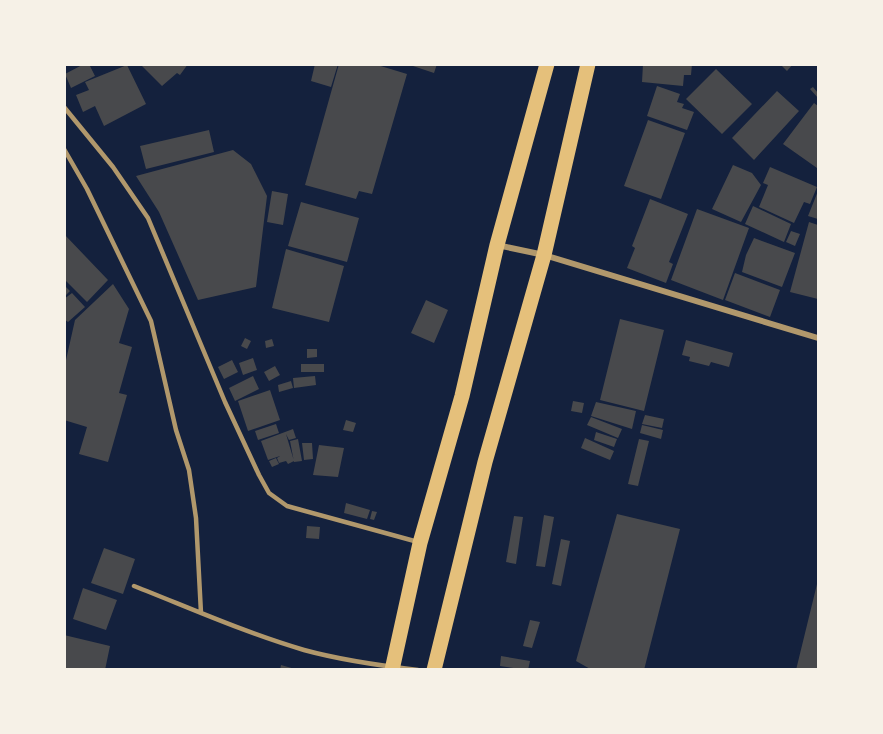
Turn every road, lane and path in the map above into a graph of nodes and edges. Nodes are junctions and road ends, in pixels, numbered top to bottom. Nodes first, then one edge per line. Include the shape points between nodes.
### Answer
1 (547, 64) edge
2 (588, 64) edge
3 (64, 107) edge
4 (64, 149) edge
5 (497, 245) junction
6 (544, 255) junction
7 (819, 338) edge
8 (420, 543) junction
9 (134, 586) dead end
10 (201, 613) junction
11 (392, 668) edge
12 (418, 669) edge
13 (435, 669) edge

1 - 5 main road
2 - 6 main road
3 - 8 lane via 114,167 148,218 225,402 269,493 287,506
4 - 10 lane via 151,321 189,470
5 - 6 street
5 - 8 main road via 462,396
6 - 7 street
6 - 13 main road via 485,462
8 - 11 main road
9 - 10 lane
10 - 11 lane via 305,650
11 - 12 lane

